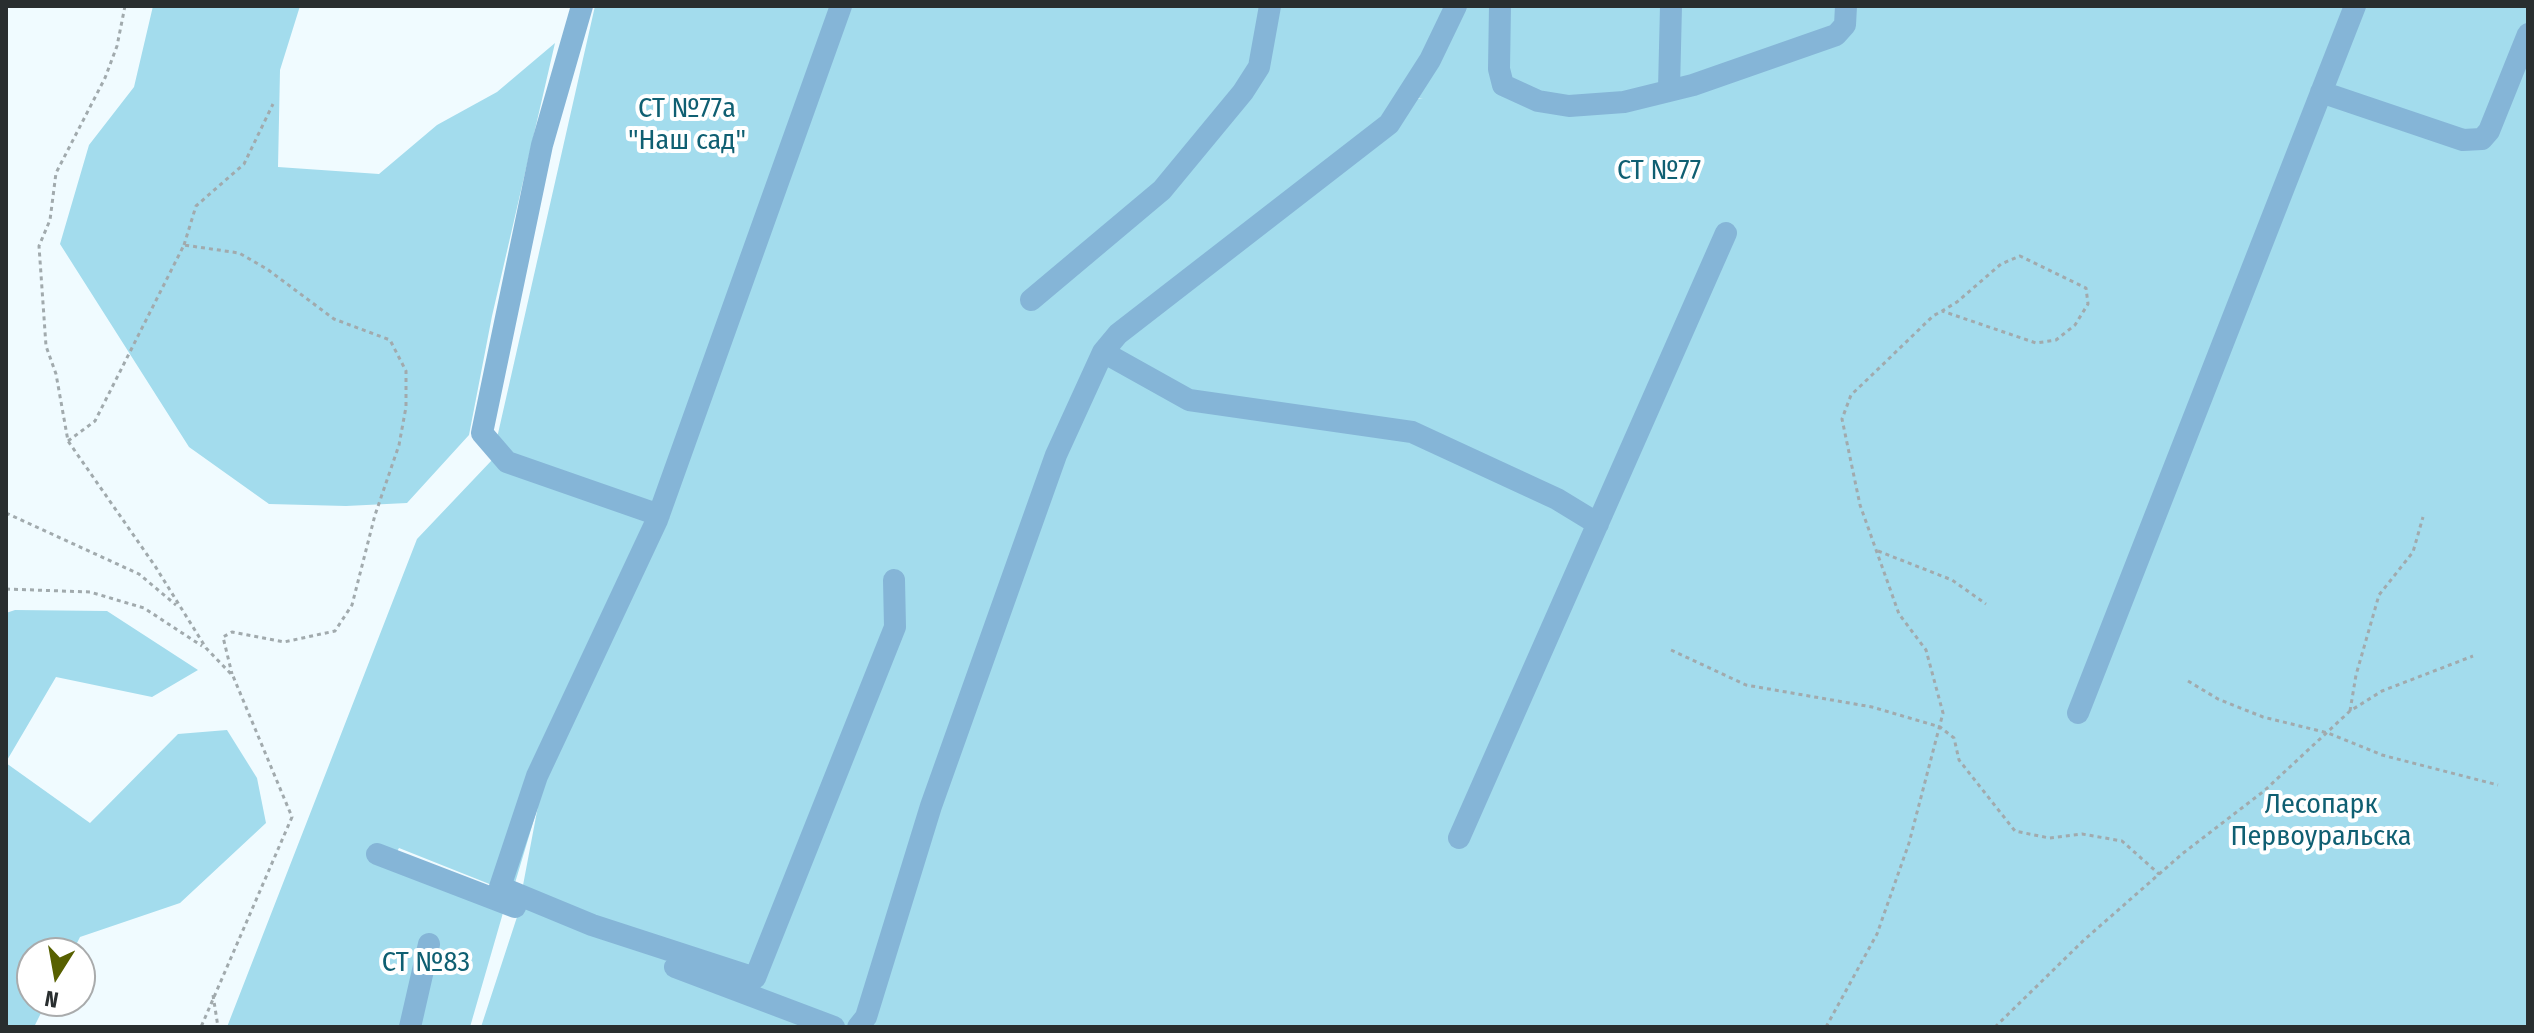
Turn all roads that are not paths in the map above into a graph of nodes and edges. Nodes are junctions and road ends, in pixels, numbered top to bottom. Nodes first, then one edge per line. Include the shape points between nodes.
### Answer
1 (582, 6) edge
2 (841, 6) edge
3 (1270, 6) edge
4 (1456, 6) edge
5 (1500, 6) edge
6 (1671, 6) edge
7 (1846, 6) edge
8 (2355, 6) edge
9 (2528, 34) edge
10 (1669, 89) junction
11 (2321, 92) junction
12 (1726, 233) dead end
13 (1031, 300) dead end
14 (1103, 352) junction
15 (659, 515) junction
16 (1598, 524) junction
17 (894, 580) dead end
18 (2078, 713) dead end
19 (1459, 838) dead end
20 (377, 854) dead end
21 (429, 944) dead end
22 (410, 1027) edge
23 (834, 1027) edge
24 (858, 1027) edge

1 - 15 street via 542,145 482,433 507,462
2 - 15 street
3 - 13 street via 1259,67 1243,92 1162,190
4 - 14 street via 1389,124 1118,334
5 - 10 street via 1499,69 1507,90 1569,106 1624,102
6 - 10 street
7 - 10 street via 1845,25 1836,35
8 - 11 street
9 - 11 street via 2482,139 2463,140
11 - 18 street
12 - 16 street
14 - 16 street via 1189,400 1412,432 1557,499
14 - 24 street via 1056,455 931,806 866,1017
15 - 17 street via 537,776 500,887 592,925 755,978 895,627
16 - 19 street
20 - 23 street
21 - 22 street

